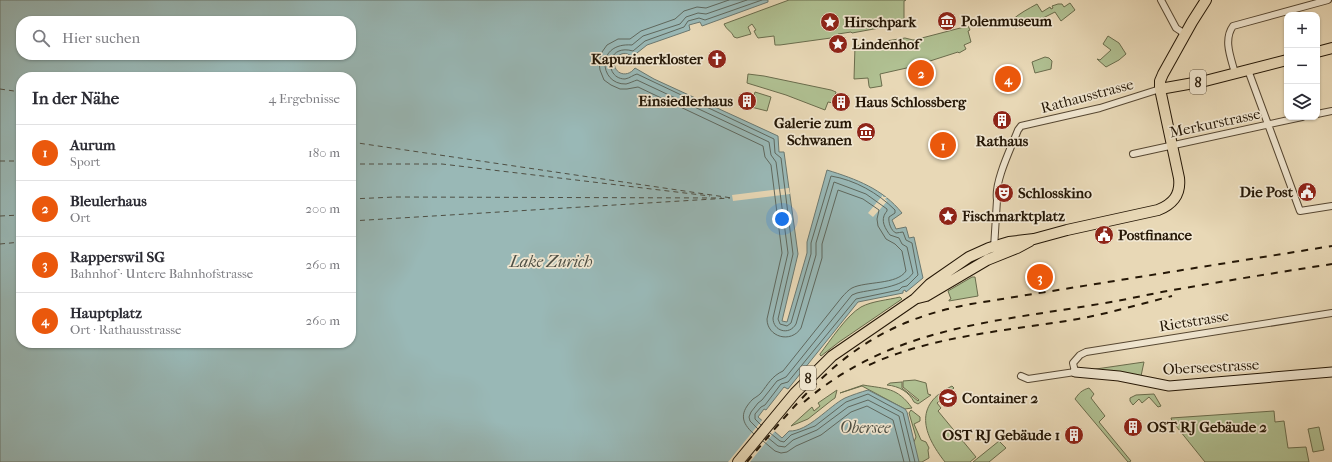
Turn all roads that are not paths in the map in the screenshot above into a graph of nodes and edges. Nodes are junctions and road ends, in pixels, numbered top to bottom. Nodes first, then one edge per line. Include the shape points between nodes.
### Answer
1 (1161, 0) edge
2 (1206, 0) edge
3 (1328, 0) edge
4 (1185, 34) junction
5 (1332, 48) edge
6 (1320, 51) edge
7 (1284, 61) edge
8 (1248, 70) junction
9 (1235, 73) junction
10 (1160, 89) junction
11 (1332, 110) edge
12 (1320, 113) edge
13 (1287, 120) edge
14 (1268, 124) junction
15 (1173, 145) junction
16 (1133, 154) dead end
17 (1332, 206) edge
18 (1034, 239) junction
19 (997, 251) junction
20 (916, 299) junction
21 (1332, 313) edge
22 (1075, 372) junction
23 (1332, 372) edge
24 (1021, 376) dead end
25 (738, 462) edge

1 - 4 street via 1176,28
2 - 4 main road
3 - 9 street via 1233,26 1228,40
4 - 10 main road via 1163,74
5 - 6 main road
7 - 8 main road, 8
8 - 9 main road, 8
8 - 14 street
9 - 10 main road, 8
10 - 15 main road, 8
10 - 19 street, Rathausstrasse via 1094,109 1021,126 996,192
11 - 12 street
13 - 14 street, Merkurstrasse
14 - 15 street, Merkurstrasse
14 - 17 street via 1300,211
15 - 16 street, Merkurstrasse
15 - 18 main road, 8 via 1180,183 1177,197 1169,206
18 - 19 main road, 8
18 - 19 main road, 8 via 1009,242
19 - 20 main road, 8 via 987,260 926,296
19 - 20 main road, 8 via 970,257 930,284
20 - 25 main road, 8 via 832,356 803,384
21 - 22 street, Rietstrasse via 1084,353 1073,363
22 - 23 street, Oberseestrasse via 1119,376 1168,386
22 - 24 street, Oberseestrasse via 1028,379

